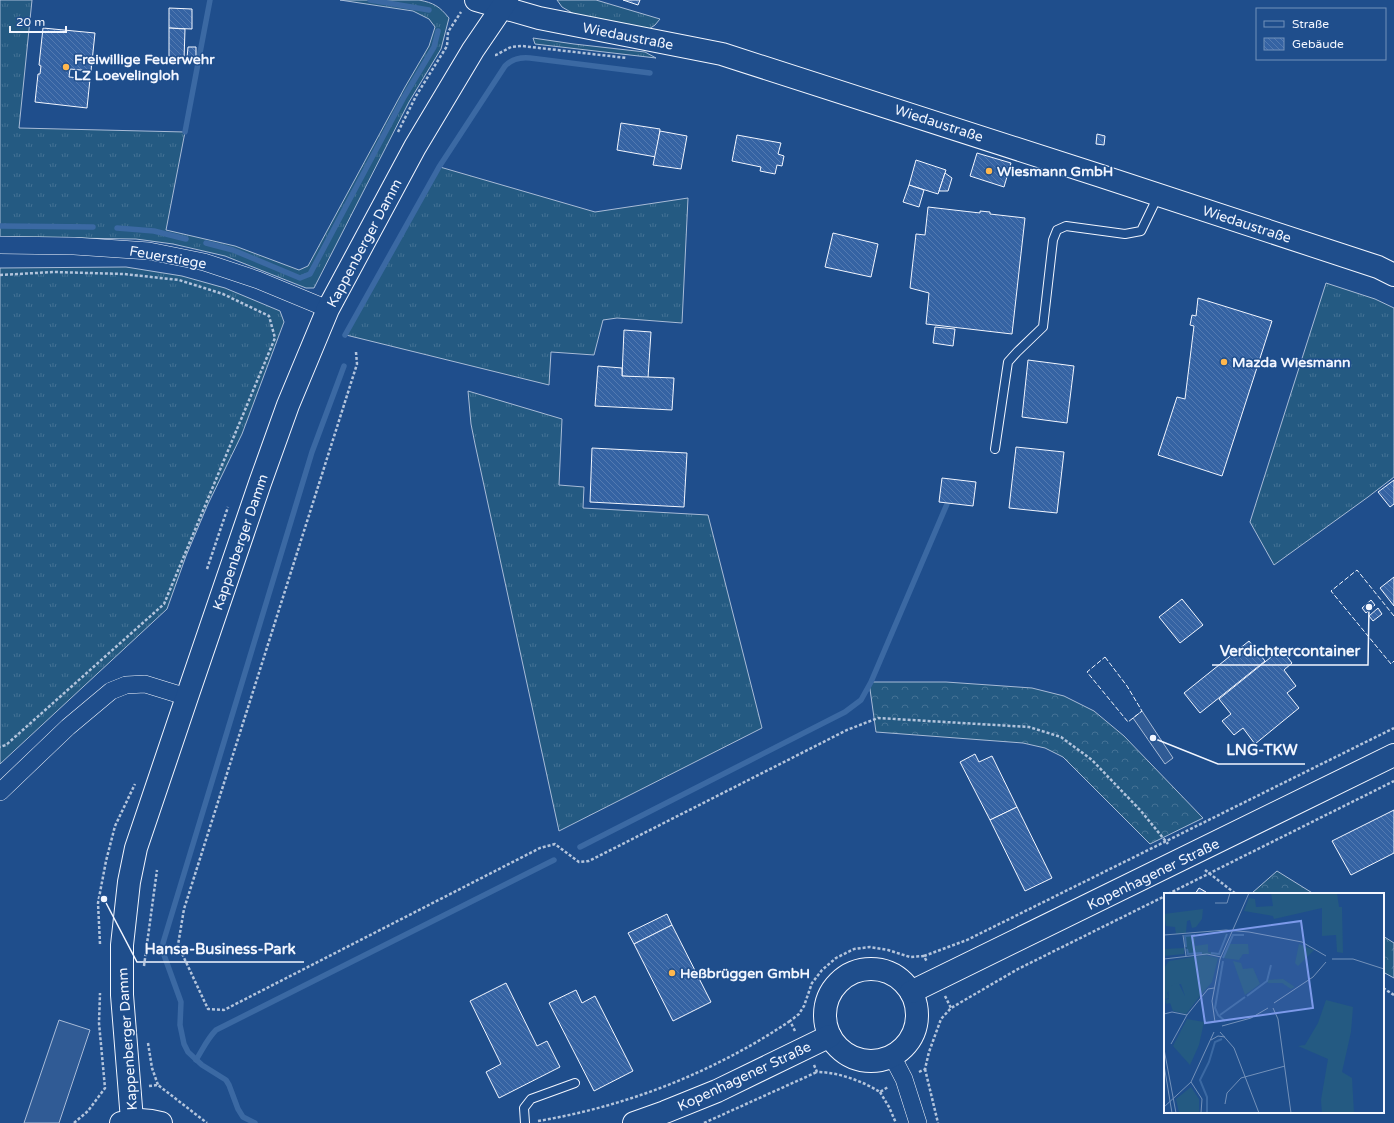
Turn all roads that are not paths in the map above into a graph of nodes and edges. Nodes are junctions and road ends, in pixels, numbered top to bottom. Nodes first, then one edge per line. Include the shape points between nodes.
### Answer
1 (470, 3) edge
2 (504, 4) edge
3 (1159, 195) junction
4 (0, 245) edge
5 (1394, 275) edge
6 (328, 309) junction
7 (995, 449) dead end
8 (187, 696) junction
9 (1394, 755) edge
10 (0, 792) edge
11 (911, 992) junction
12 (830, 1036) junction
13 (892, 1056) junction
14 (575, 1083) dead end
15 (127, 1121) edge
16 (161, 1123) edge
17 (526, 1123) edge
18 (634, 1123) edge
19 (918, 1123) edge

1 - 2 main road, Wiedaustraße
2 - 3 main road, Wiedaustraße via 538,18 722,54
2 - 6 main road, Kappenberger Damm via 473,50 415,147
3 - 5 main road, Wiedaustraße via 1378,267
3 - 7 lane via 1141,231 1125,234 1066,226 1057,230 1053,240 1043,327 1008,362
4 - 6 street, Feuerstiege via 150,251 204,262 258,280
6 - 8 main road, Kappenberger Damm via 288,405
8 - 10 street via 144,684 126,684 111,691 68,727
8 - 15 main road, Kappenberger Damm via 136,848 129,882 122,945 122,995 130,1088
9 - 11 main road, Kopenhagener Straße
11 - 12 main road via 897,977 885,971 857,971 843,979 833,990 826,1005
11 - 13 main road via 917,1013 916,1027 902,1049
12 - 13 main road via 838,1047 849,1055 863,1060 878,1061
12 - 18 main road, Kopenhagener Straße via 717,1091
13 - 19 street via 904,1079
14 - 17 lane via 531,1099 524,1108
15 - 16 main road

